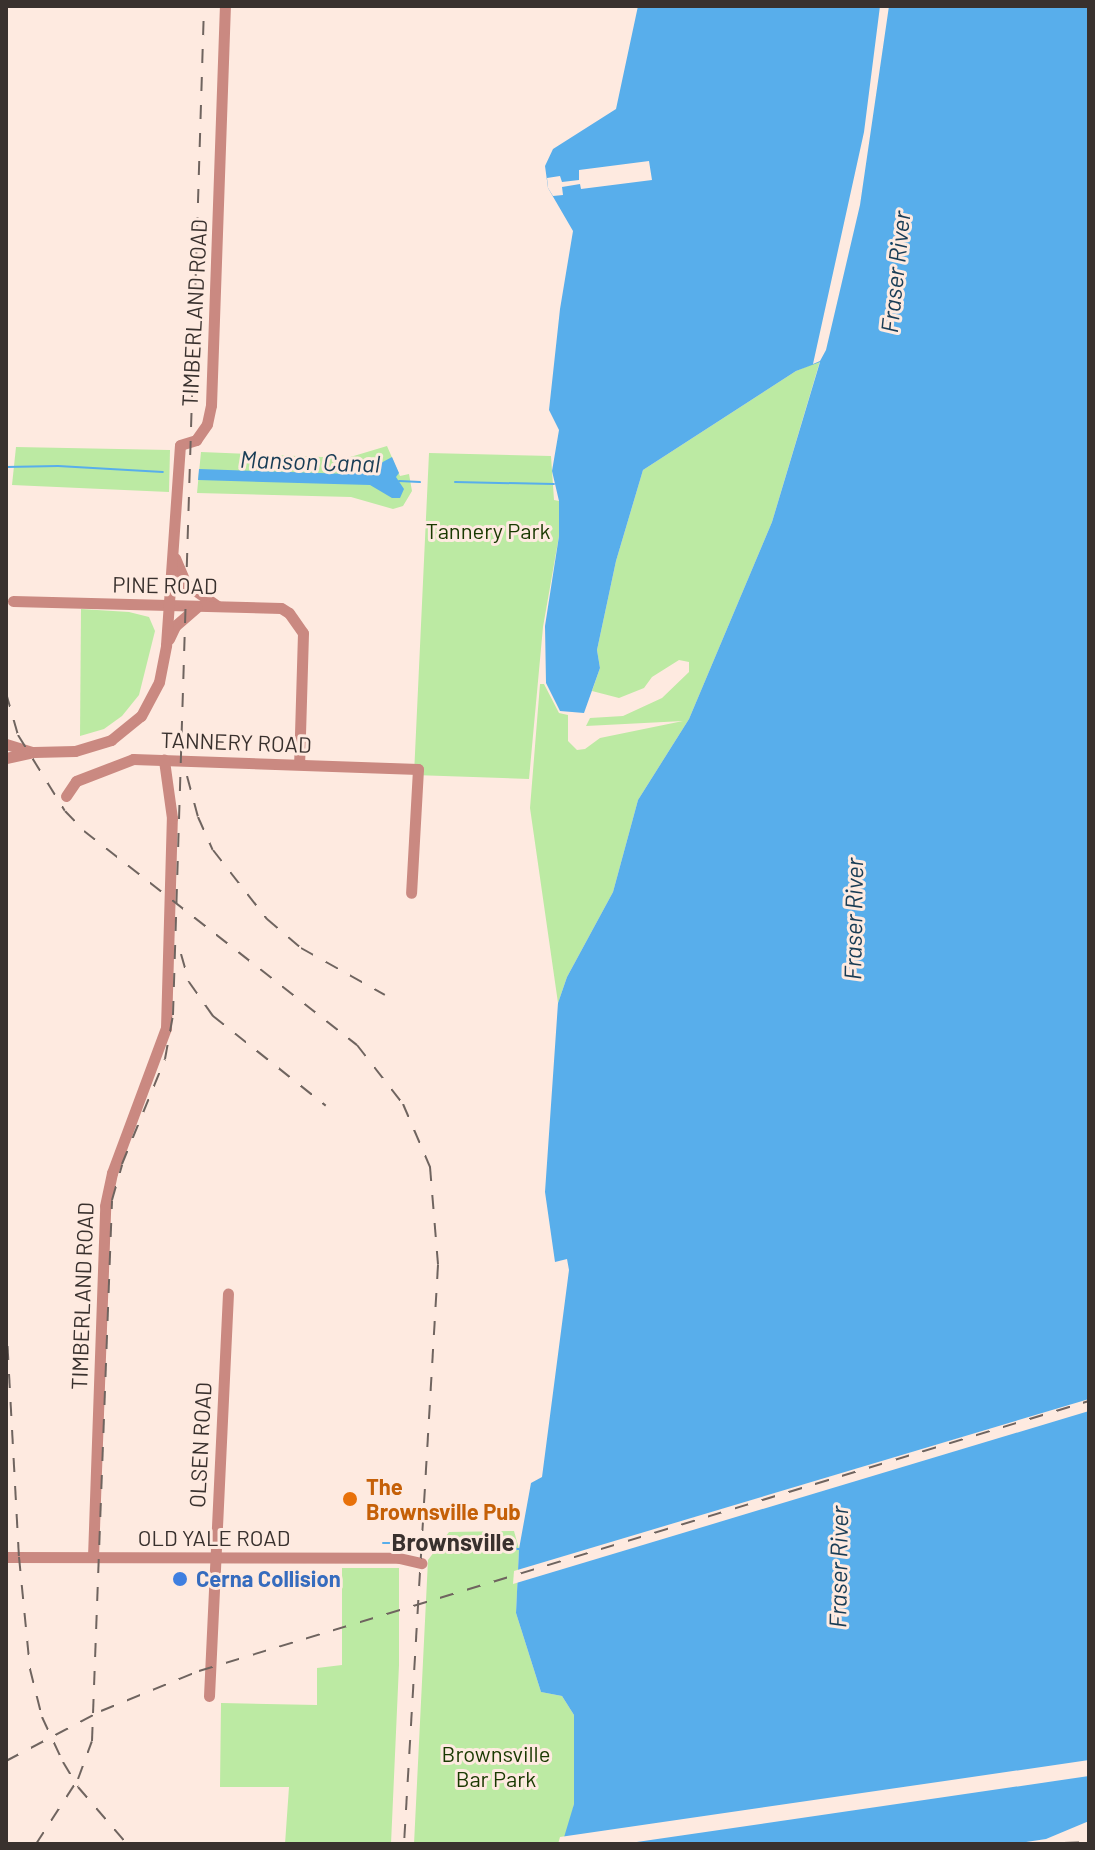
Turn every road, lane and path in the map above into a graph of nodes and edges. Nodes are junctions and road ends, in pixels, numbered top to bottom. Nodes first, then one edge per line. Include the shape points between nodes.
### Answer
1 (225, 6) edge
2 (173, 554) junction
3 (13, 601) dead end
4 (169, 606) junction
5 (198, 606) junction
6 (219, 606) junction
7 (166, 645) junction
8 (6, 744) edge
9 (34, 752) junction
10 (6, 758) edge
11 (164, 760) junction
12 (299, 764) junction
13 (66, 796) dead end
14 (411, 893) dead end
15 (228, 1293) dead end
16 (6, 1557) edge
17 (93, 1557) junction
18 (215, 1558) junction
19 (421, 1563) dead end
20 (209, 1696) dead end

1 - 2 street, TIMBERLAND ROAD via 211,405 196,440 180,445
2 - 4 street, TIMBERLAND ROAD
2 - 6 street via 186,584
3 - 4 street, PINE ROAD
4 - 5 street, PINE ROAD
4 - 7 street, TANNERY ROAD
5 - 6 street, PINE ROAD
5 - 7 street via 175,626
6 - 12 street, PINE ROAD via 281,608 296,618 303,633
7 - 9 street, TANNERY ROAD via 159,682 141,716 111,740 60,752
8 - 9 street, TANNERY ROAD
9 - 10 street, TANNERY ROAD
11 - 12 street, TANNERY ROAD
11 - 13 street, TANNERY ROAD via 111,765 76,781
11 - 17 street, TIMBERLAND ROAD via 172,818 166,1028 112,1173 105,1206
12 - 14 street, TANNERY ROAD via 418,769
15 - 18 street, OLSEN ROAD
16 - 17 street, OLD YALE ROAD
17 - 18 street, OLD YALE ROAD
18 - 19 street, OLD YALE ROAD via 405,1558
18 - 20 street, OLSEN ROAD

